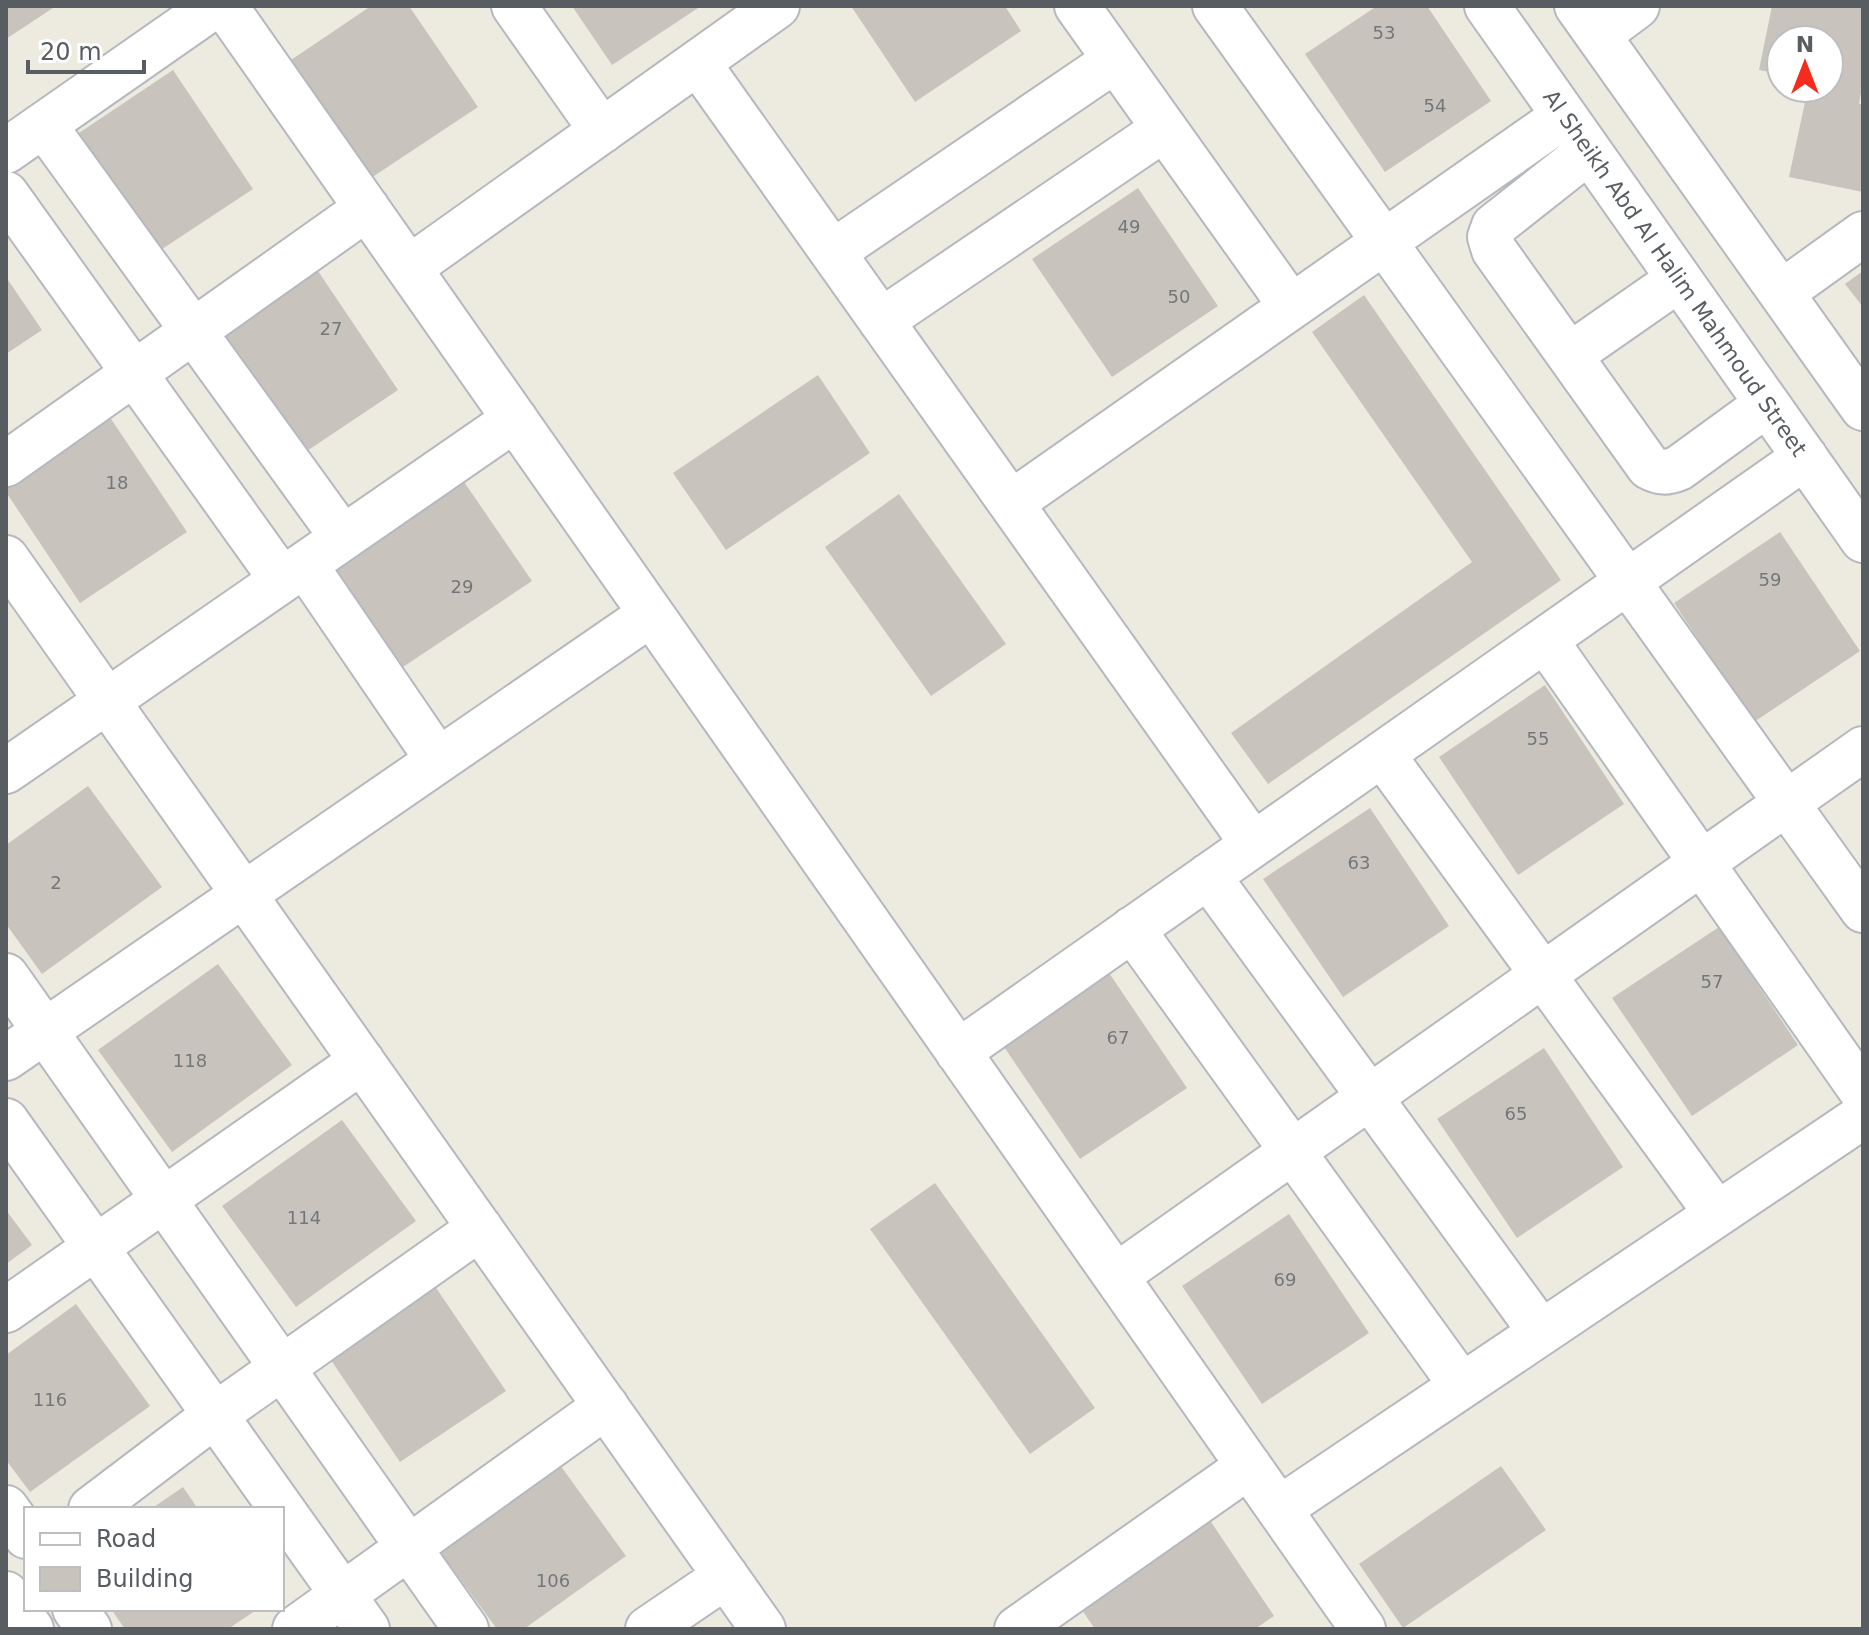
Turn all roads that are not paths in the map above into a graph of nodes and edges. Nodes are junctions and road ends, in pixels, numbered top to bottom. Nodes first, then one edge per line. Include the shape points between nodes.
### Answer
1 (214, 6) edge
2 (225, 6) edge
3 (514, 6) edge
4 (777, 6) edge
5 (1077, 6) edge
6 (1215, 6) edge
7 (1487, 6) edge
8 (1637, 6) edge
9 (1588, 20) edge
10 (1115, 60) junction
11 (698, 63) junction
12 (1564, 116) junction
13 (1164, 129) junction
14 (602, 131) junction
15 (17, 140) edge
16 (1589, 151) junction
17 (6, 194) edge
18 (367, 208) junction
19 (1863, 234) edge
20 (1384, 242) junction
21 (833, 252) junction
22 (409, 268) junction
23 (1679, 279) junction
24 (1781, 293) junction
25 (1291, 306) junction
26 (881, 321) junction
27 (193, 332) junction
28 (1570, 355) junction
29 (134, 374) junction
30 (1767, 404) junction
31 (1863, 408) edge
32 (515, 419) junction
33 (1805, 457) junction
34 (6, 464) edge
35 (1011, 503) junction
36 (343, 538) junction
37 (1863, 540) edge
38 (6, 558) edge
39 (294, 573) junction
40 (1628, 581) junction
41 (651, 614) junction
42 (1545, 640) junction
43 (107, 701) junction
44 (1863, 749) edge
45 (1382, 754) junction
46 (438, 760) junction
47 (6, 771) edge
48 (1786, 803) junction
49 (1253, 844) junction
50 (1702, 863) junction
51 (1208, 876) junction
52 (243, 894) junction
53 (1863, 910) edge
54 (1132, 929) junction
55 (1543, 975) junction
56 (6, 976) edge
57 (45, 1031) junction
58 (958, 1052) junction
59 (6, 1058) edge
60 (362, 1061) junction
61 (1863, 1093) edge
62 (1370, 1098) junction
63 (1863, 1116) edge
64 (6, 1121) edge
65 (1293, 1152) junction
66 (163, 1199) junction
67 (1717, 1214) junction
68 (480, 1228) junction
69 (95, 1246) junction
70 (1116, 1276) junction
71 (6, 1310) edge
72 (1541, 1332) junction
73 (282, 1368) junction
74 (1462, 1386) junction
75 (606, 1406) junction
76 (215, 1415) junction
77 (1249, 1466) junction
78 (94, 1507) edge
79 (281, 1507) edge
80 (6, 1508) edge
81 (1279, 1509) junction
82 (284, 1511) edge
83 (24, 1533) edge
84 (408, 1547) junction
85 (24, 1562) edge
86 (6, 1576) edge
87 (726, 1576) junction
88 (6, 1594) edge
89 (343, 1594) junction
90 (76, 1611) edge
91 (1045, 1621) edge
92 (31, 1629) edge
93 (89, 1629) edge
94 (295, 1629) edge
95 (367, 1629) edge
96 (466, 1629) edge
97 (648, 1629) edge
98 (763, 1629) edge
99 (1363, 1629) edge

1 - 15 street
2 - 18 street
3 - 14 street
4 - 11 street
5 - 10 street
6 - 20 street
7 - 12 street, Al Sheikh Abd Al Halim Mahmoud Street
8 - 9 street
9 - 24 street
10 - 13 street
10 - 21 street
11 - 14 street
11 - 21 street
12 - 16 street, Al Sheikh Abd Al Halim Mahmoud Street
12 - 20 street
13 - 25 street
13 - 26 street
14 - 22 street
15 - 27 street
16 - 23 street, Al Sheikh Abd Al Halim Mahmoud Street
16 - 28 street via 1494,226 1490,237
17 - 29 street
18 - 22 street
18 - 27 street
19 - 24 street
20 - 25 street
20 - 40 street
21 - 26 street
22 - 32 street
23 - 28 street
23 - 30 street, Al Sheikh Abd Al Halim Mahmoud Street
24 - 31 street
25 - 35 street
26 - 35 street
27 - 29 street
27 - 36 street
28 - 30 street via 1649,467 1659,472 1679,468
29 - 34 street
29 - 39 street
30 - 33 street, Al Sheikh Abd Al Halim Mahmoud Street
32 - 36 street
32 - 41 street
33 - 37 street, Al Sheikh Abd Al Halim Mahmoud Street
33 - 40 street
35 - 49 street
36 - 39 street
38 - 43 street
39 - 43 street
39 - 46 street
40 - 42 street
40 - 48 street
41 - 46 street
41 - 58 street
42 - 45 street
42 - 50 street
43 - 47 street
43 - 52 street
44 - 48 street
45 - 49 street
45 - 55 street
46 - 52 street
48 - 50 street
48 - 53 street
49 - 51 street
50 - 55 street
50 - 61 street
51 - 54 street
51 - 62 street
52 - 57 street
52 - 60 street
54 - 58 street
54 - 65 street
55 - 62 street
55 - 67 street
56 - 57 street
57 - 59 street
57 - 66 street
58 - 70 street
60 - 66 street
60 - 68 street
62 - 65 street
62 - 72 street
63 - 67 street
64 - 69 street
65 - 70 street
65 - 74 street
66 - 69 street
66 - 73 street
67 - 72 street
68 - 73 street
68 - 75 street
69 - 71 street
69 - 76 street
70 - 77 street
72 - 74 street
73 - 76 street
73 - 84 street
74 - 81 street
75 - 84 street
75 - 87 street
76 - 78 street
76 - 79 street
77 - 81 street
77 - 91 street
80 - 83 street
81 - 99 street
82 - 89 street
84 - 89 street
84 - 96 street
85 - 86 street
87 - 97 street
87 - 98 street
88 - 92 street
89 - 94 street
89 - 95 street
90 - 93 street

